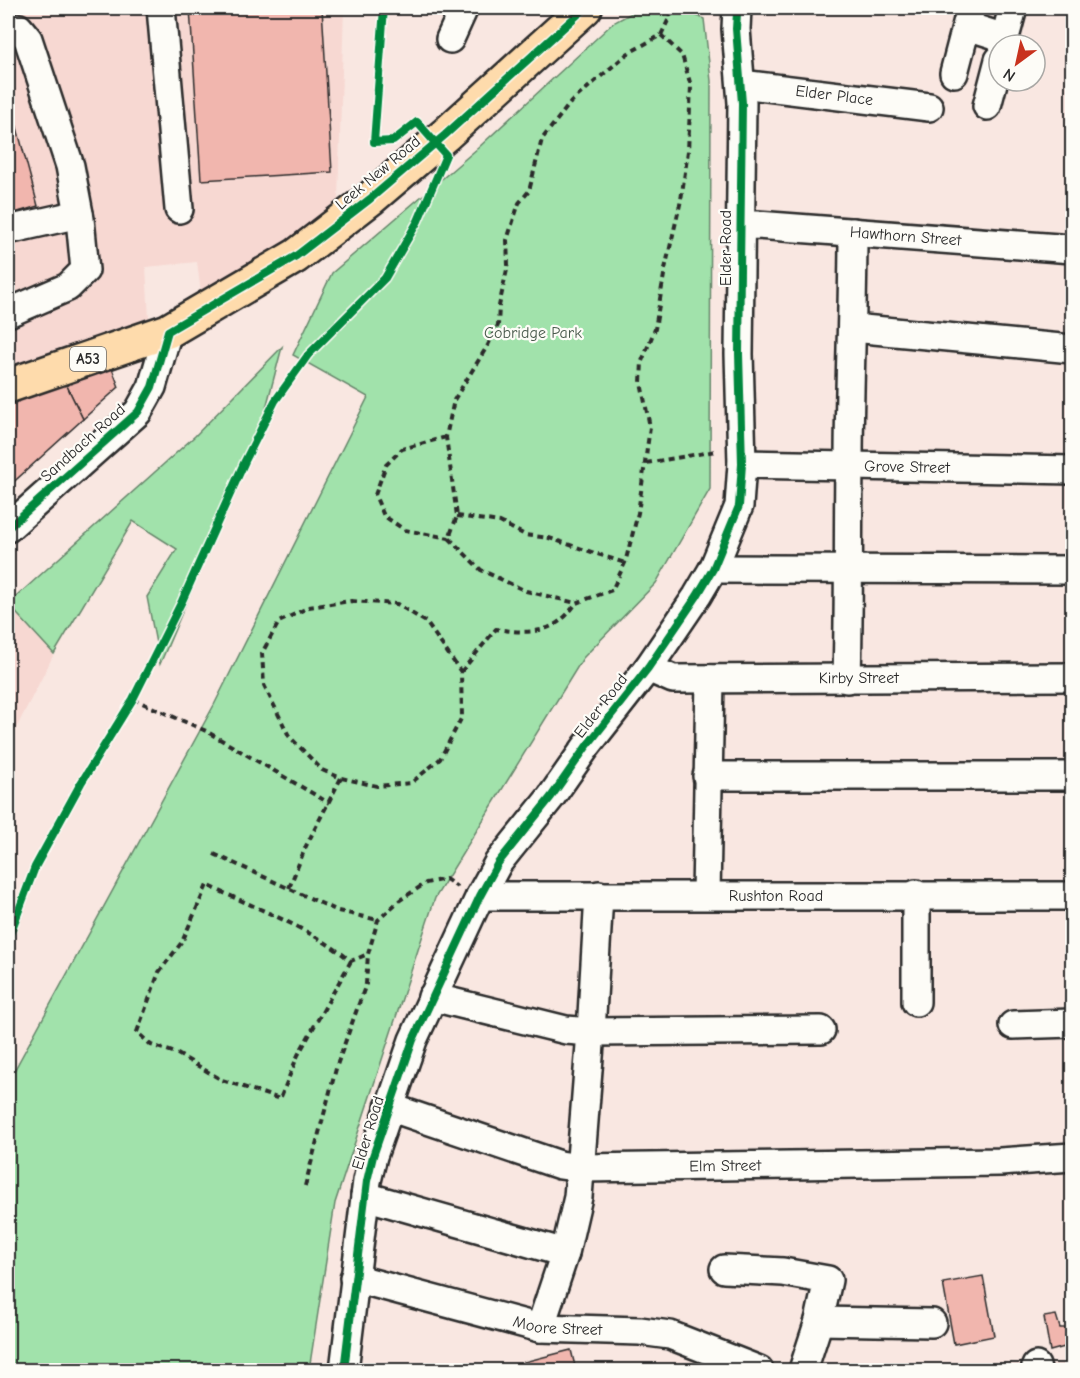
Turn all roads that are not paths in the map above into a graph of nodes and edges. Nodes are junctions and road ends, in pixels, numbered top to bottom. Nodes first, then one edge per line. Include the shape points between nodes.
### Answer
1 (161, 8) edge
2 (464, 8) edge
3 (585, 8) edge
4 (1013, 8) edge
5 (733, 15) edge
6 (969, 17) edge
7 (8, 27) edge
8 (1006, 33) edge
9 (987, 34) edge
10 (450, 39) dead end
11 (954, 73) dead end
12 (990, 93) edge
13 (741, 98) junction
14 (987, 106) dead end
15 (929, 107) dead end
16 (179, 209) dead end
17 (79, 214) junction
18 (740, 226) junction
19 (8, 230) edge
20 (853, 232) junction
21 (1072, 249) edge
22 (8, 313) edge
23 (853, 328) junction
24 (168, 331) junction
25 (1072, 349) edge
26 (8, 386) edge
27 (741, 456) junction
28 (849, 466) junction
29 (1072, 470) edge
30 (8, 528) edge
31 (713, 569) junction
32 (1072, 570) edge
33 (850, 571) junction
34 (648, 668) junction
35 (1072, 677) edge
36 (710, 679) junction
37 (847, 679) junction
38 (707, 776) junction
39 (1072, 776) edge
40 (916, 894) junction
41 (599, 895) junction
42 (706, 895) junction
43 (1072, 896) edge
44 (478, 900) junction
45 (916, 1002) dead end
46 (423, 1019) junction
47 (1072, 1023) edge
48 (1013, 1025) dead end
49 (821, 1030) dead end
50 (591, 1032) junction
51 (389, 1107) junction
52 (1072, 1157) edge
53 (581, 1168) junction
54 (368, 1178) junction
55 (565, 1253) junction
56 (724, 1269) dead end
57 (354, 1278) junction
58 (819, 1321) junction
59 (932, 1323) dead end
60 (540, 1328) junction
61 (344, 1371) edge
62 (759, 1371) edge
63 (803, 1371) edge

1 - 16 street
2 - 10 street
3 - 24 highway, Leek New Road / A53 via 370,199 296,256
4 - 8 street
5 - 13 street, Elder Road
6 - 9 street
6 - 11 street
7 - 17 street via 19,28 28,39 70,166
12 - 14 street
13 - 15 street, Elder Place
13 - 18 street, Elder Road
17 - 19 street
17 - 22 street via 85,270 68,287
18 - 20 street, Hawthorn Street
18 - 27 street, Elder Road
20 - 21 street, Hawthorn Street
20 - 23 street
23 - 25 street
23 - 28 street
24 - 26 highway, Leek New Road / A53
24 - 30 street, Sandbach Road via 152,387 138,412
27 - 28 street, Grove Street
27 - 31 street, Elder Road via 738,506
28 - 29 street, Grove Street
28 - 33 street
31 - 33 street
31 - 34 street, Elder Road
32 - 33 street
33 - 37 street
34 - 36 street, Kirby Street via 673,679
34 - 44 street, Elder Road via 498,863
35 - 37 street, Kirby Street
36 - 37 street, Kirby Street
36 - 38 street
38 - 39 street
38 - 42 street
40 - 42 street, Rushton Road
40 - 43 street, Rushton Road
40 - 45 street
41 - 42 street, Rushton Road
41 - 44 street, Rushton Road
41 - 50 street
44 - 46 street, Elder Road
46 - 50 street
46 - 51 street, Elder Road
47 - 48 street
49 - 50 street
50 - 53 street
51 - 53 street, Elm Street via 560,1165
51 - 54 street, Elder Road
52 - 53 street, Elm Street via 999,1162
53 - 55 street
54 - 55 street
54 - 57 street, Elder Road
55 - 60 street
56 - 58 street via 783,1272 828,1280
57 - 60 street, Moore Street
57 - 61 street, Elder Road
58 - 59 street
58 - 63 street
60 - 62 street, Moore Street via 670,1335

